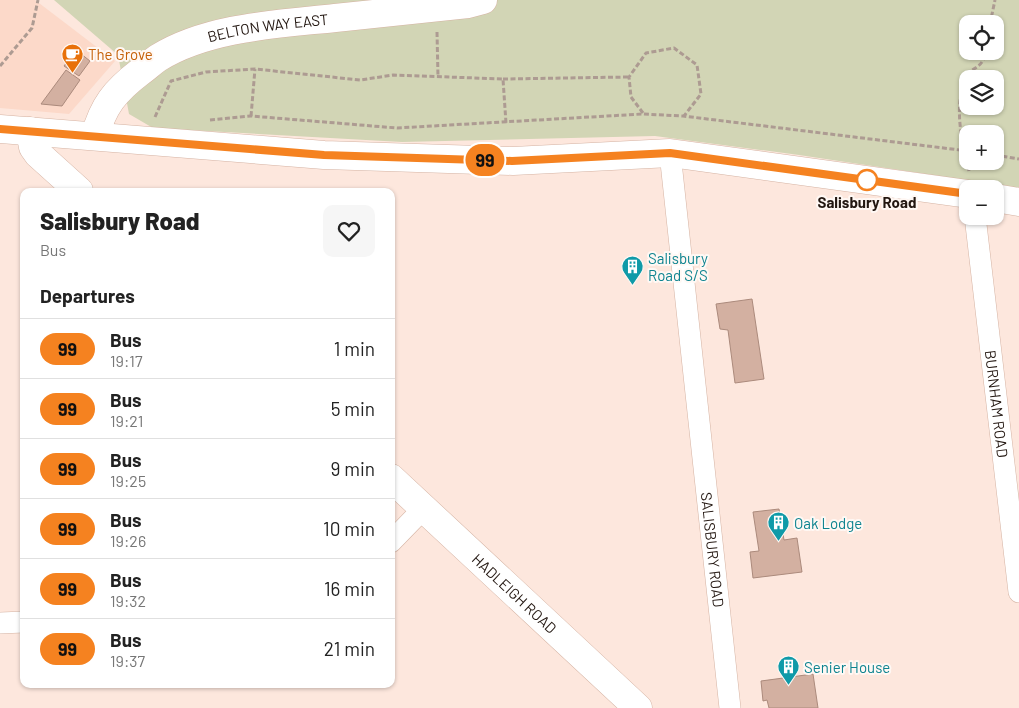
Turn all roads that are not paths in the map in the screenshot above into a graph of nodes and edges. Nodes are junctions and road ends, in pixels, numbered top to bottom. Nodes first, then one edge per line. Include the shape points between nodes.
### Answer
1 (483, 0) edge
2 (0, 129) edge
3 (30, 131) junction
4 (95, 136) junction
5 (670, 153) junction
6 (959, 183) edge
7 (76, 188) edge
8 (1004, 200) edge
9 (1019, 202) edge
10 (975, 225) edge
11 (395, 482) edge
12 (424, 508) junction
13 (395, 538) edge
14 (1019, 592) edge
15 (20, 622) edge
16 (0, 623) edge
17 (638, 708) edge
18 (730, 708) edge

1 - 4 street, BELTON WAY EAST via 252,27 188,44 159,58 132,78 113,97 100,117
2 - 3 street
3 - 4 street
3 - 7 street via 38,154
4 - 5 street via 324,155 408,158 512,161
5 - 6 street
5 - 18 street, SALISBURY ROAD
8 - 9 street
10 - 14 street, BURNHAM ROAD
11 - 12 street, HADLEIGH ROAD
12 - 13 street
12 - 17 street, HADLEIGH ROAD
15 - 16 street

